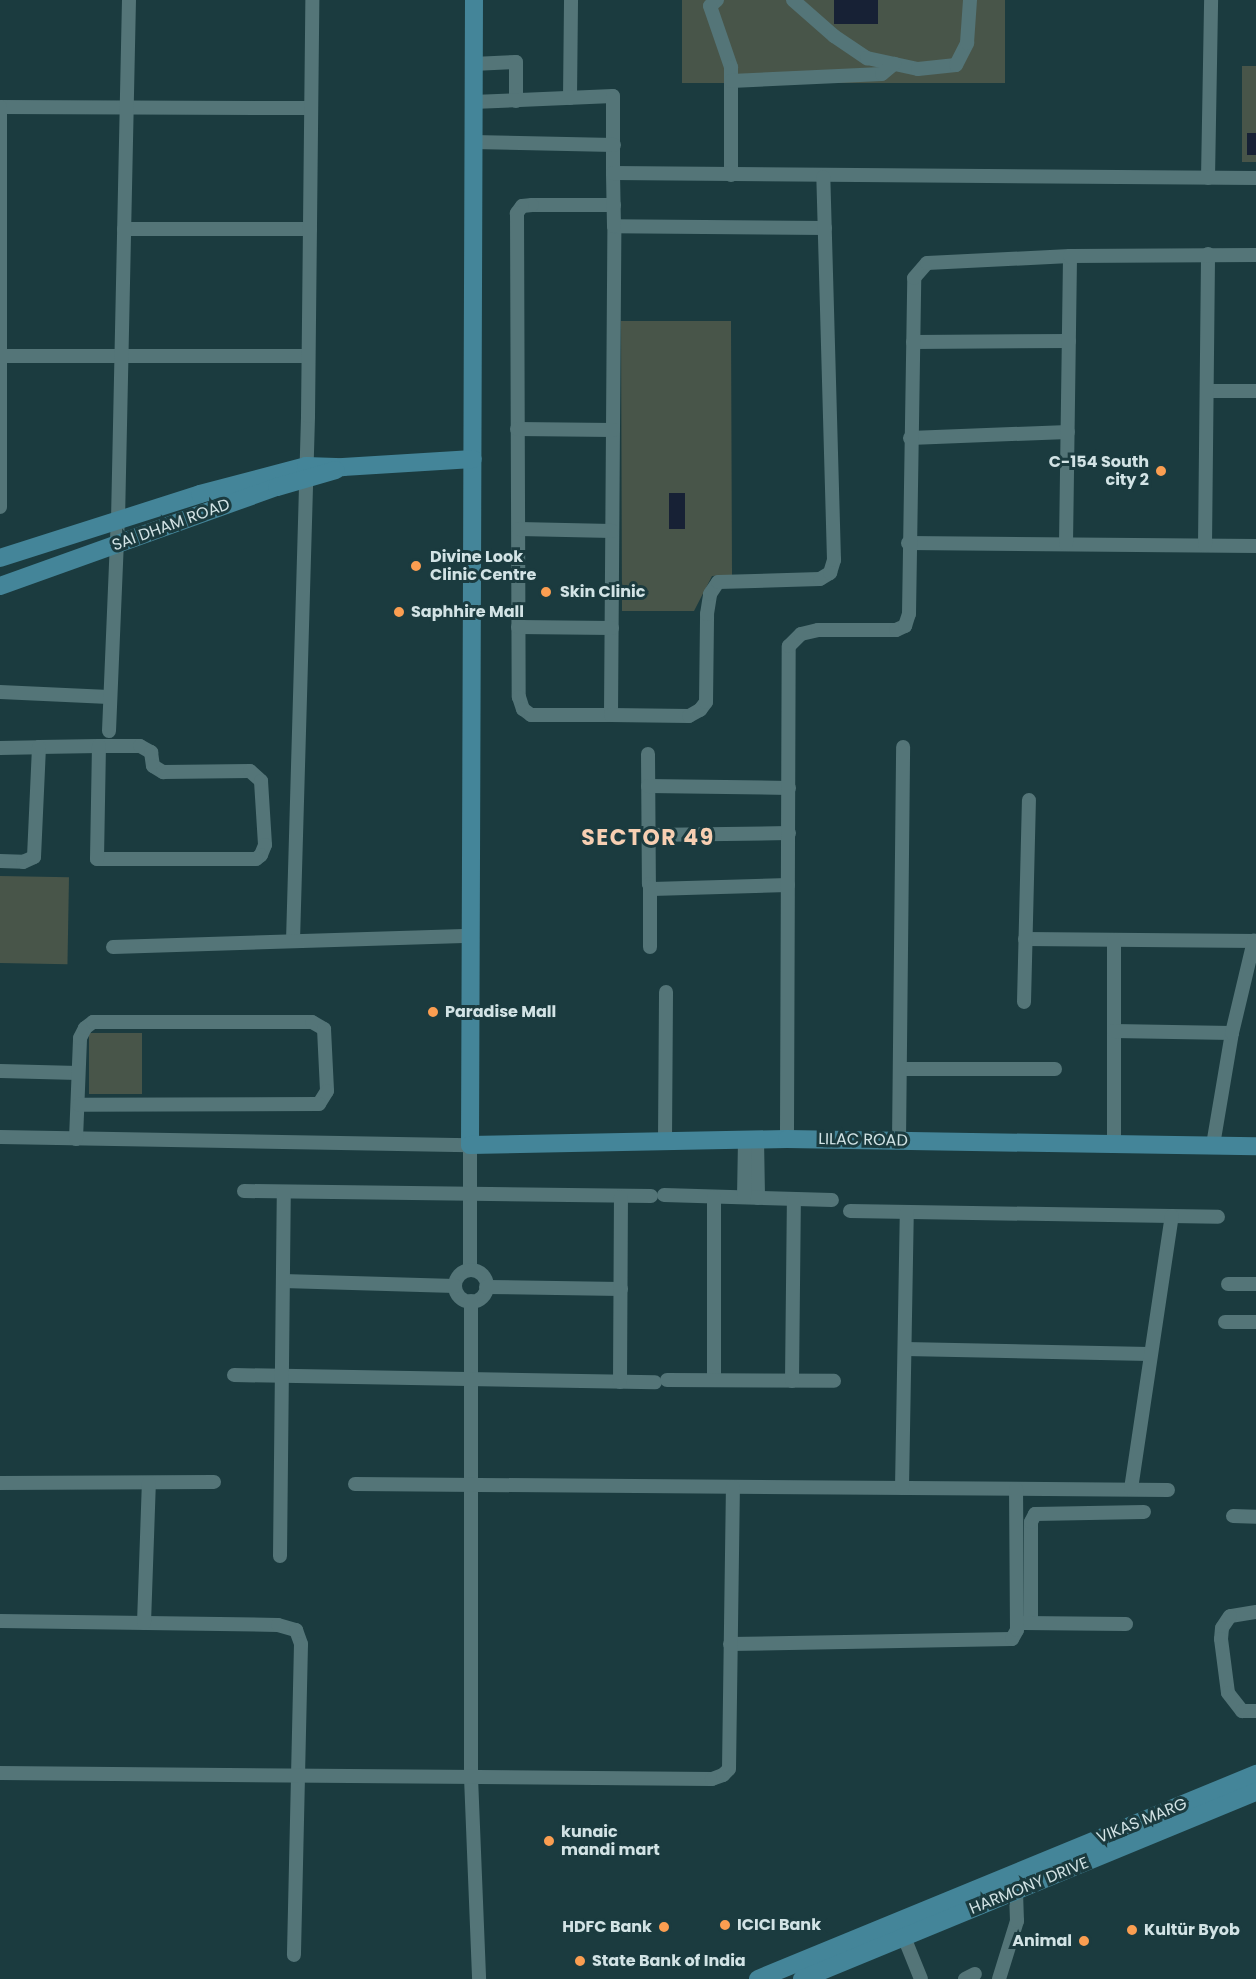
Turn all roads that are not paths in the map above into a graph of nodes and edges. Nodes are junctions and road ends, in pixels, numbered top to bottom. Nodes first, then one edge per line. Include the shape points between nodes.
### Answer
1 (129, 0) edge
2 (312, 0) edge
3 (474, 0) edge
4 (571, 0) edge
5 (717, 0) edge
6 (794, 0) edge
7 (970, 0) edge
8 (1211, 0) edge
9 (474, 64) junction
10 (894, 64) junction
11 (731, 81) junction
12 (570, 98) junction
13 (516, 101) junction
14 (473, 102) junction
15 (0, 107) edge
16 (127, 107) junction
17 (311, 108) junction
18 (472, 142) junction
19 (614, 145) junction
20 (613, 173) junction
21 (731, 175) junction
22 (823, 177) junction
23 (1208, 178) junction
24 (1256, 178) edge
25 (614, 205) junction
26 (614, 226) junction
27 (825, 228) junction
28 (124, 229) junction
29 (310, 229) junction
30 (1208, 254) junction
31 (1256, 255) edge
32 (1070, 256) junction
33 (1068, 341) junction
34 (913, 342) junction
35 (2, 356) edge
36 (122, 356) junction
37 (308, 356) junction
38 (1207, 391) junction
39 (1256, 391) edge
40 (517, 429) junction
41 (613, 430) junction
42 (1068, 432) junction
43 (910, 438) junction
44 (473, 459) junction
45 (306, 473) junction
46 (0, 507) edge
47 (118, 520) junction
48 (519, 528) junction
49 (612, 531) junction
50 (908, 543) junction
51 (1066, 544) junction
52 (118, 545) junction
53 (1205, 545) junction
54 (1256, 546) edge
55 (0, 558) edge
56 (0, 586) edge
57 (518, 627) junction
58 (612, 628) junction
59 (0, 692) edge
60 (109, 697) junction
61 (611, 715) junction
62 (109, 731) dead end
63 (99, 746) junction
64 (39, 747) junction
65 (903, 747) dead end
66 (0, 748) edge
67 (648, 754) dead end
68 (648, 786) junction
69 (789, 788) junction
70 (1029, 800) dead end
71 (789, 833) junction
72 (648, 835) junction
73 (0, 861) edge
74 (788, 885) junction
75 (650, 887) junction
76 (472, 936) junction
77 (1025, 939) junction
78 (293, 940) junction
79 (1113, 940) junction
80 (1255, 941) edge
81 (112, 947) dead end
82 (650, 947) dead end
83 (666, 992) dead end
84 (1024, 1002) dead end
85 (1113, 1031) junction
86 (1232, 1033) junction
87 (900, 1069) junction
88 (1055, 1069) dead end
89 (0, 1071) edge
90 (78, 1073) junction
91 (79, 1105) junction
92 (787, 1130) dead end
93 (0, 1137) edge
94 (76, 1139) junction
95 (665, 1139) junction
96 (751, 1139) junction
97 (899, 1141) junction
98 (1114, 1142) junction
99 (1213, 1144) junction
100 (470, 1145) junction
101 (1256, 1146) edge
102 (244, 1191) dead end
103 (284, 1192) junction
104 (470, 1196) junction
105 (621, 1197) junction
106 (714, 1197) junction
107 (751, 1198) junction
108 (794, 1199) junction
109 (832, 1200) dead end
110 (850, 1211) dead end
111 (907, 1212) junction
112 (1172, 1216) junction
113 (1218, 1217) dead end
114 (470, 1270) junction
115 (283, 1281) junction
116 (1228, 1284) dead end
117 (1256, 1284) edge
118 (455, 1286) junction
119 (486, 1287) junction
120 (621, 1289) junction
121 (471, 1301) junction
122 (1225, 1322) dead end
123 (1256, 1322) edge
124 (905, 1348) junction
125 (1149, 1354) junction
126 (234, 1375) dead end
127 (282, 1376) junction
128 (471, 1379) junction
129 (714, 1380) junction
130 (792, 1381) junction
131 (834, 1381) dead end
132 (620, 1382) junction
133 (214, 1482) dead end
134 (0, 1483) edge
135 (149, 1483) junction
136 (355, 1484) dead end
137 (474, 1485) junction
138 (733, 1487) junction
139 (902, 1488) junction
140 (1016, 1489) junction
141 (1131, 1489) junction
142 (1168, 1490) dead end
143 (1143, 1512) dead end
144 (1233, 1516) dead end
145 (1256, 1517) edge
146 (280, 1556) dead end
147 (1256, 1612) edge
148 (0, 1621) edge
149 (1031, 1621) junction
150 (144, 1623) junction
151 (1126, 1624) dead end
152 (1017, 1626) junction
153 (730, 1644) junction
154 (1256, 1711) edge
155 (0, 1773) edge
156 (1256, 1774) edge
157 (298, 1775) junction
158 (471, 1777) junction
159 (1256, 1792) edge
160 (1013, 1873) junction
161 (1018, 1891) junction
162 (899, 1929) junction
163 (294, 1955) dead end
164 (479, 1979) edge
165 (758, 1979) edge
166 (802, 1979) edge
167 (921, 1979) edge
168 (999, 1979) edge

1 - 16 street
2 - 17 street
3 - 9 street
4 - 12 street
5 - 11 street via 710,6 731,67
6 - 10 street via 834,36 867,58
7 - 10 street via 967,43 956,65 918,69
8 - 23 street
9 - 13 street via 516,62
9 - 14 street
10 - 11 street via 882,74
11 - 21 street
12 - 13 street
12 - 19 street via 613,96
13 - 14 street
14 - 18 street
15 - 16 street
15 - 35 street
16 - 17 street
16 - 28 street
17 - 29 street
18 - 19 street
18 - 44 street
19 - 20 street
20 - 21 street
20 - 25 street
21 - 22 street
22 - 23 street
22 - 27 street
23 - 24 street
25 - 26 street
25 - 40 street via 532,205 522,206 517,213
26 - 27 street
26 - 41 street
27 - 61 street via 834,560 830,573 820,579 718,582 710,594 707,614 706,702 700,710 689,716
28 - 29 street
28 - 36 street
29 - 37 street
30 - 31 street
30 - 32 street
30 - 38 street
32 - 33 street
32 - 34 street via 927,263 914,278
33 - 34 street
33 - 42 street
34 - 43 street
35 - 36 street
35 - 46 street
36 - 37 street
36 - 47 street
37 - 45 street
38 - 39 street
38 - 53 street
40 - 41 street
40 - 48 street
41 - 49 street
42 - 43 street
42 - 51 street
43 - 50 street
44 - 45 street, SAI DHAM ROAD
44 - 76 street
45 - 47 street, SAI DHAM ROAD
45 - 52 street, SAI DHAM ROAD
45 - 78 street
47 - 52 street
47 - 55 street, SAI DHAM ROAD
48 - 49 street
48 - 57 street
49 - 58 street
50 - 51 street
50 - 69 street via 909,614 905,626 896,630 818,630 801,634 789,646
51 - 53 street
52 - 56 street, SAI DHAM ROAD
52 - 60 street
53 - 54 street
57 - 58 street
57 - 61 street via 523,709 531,715
58 - 61 street
59 - 60 street
60 - 62 street
63 - 63 street via 146,747 153,766 163,772 243,769 257,776 261,781 264,834 261,855 256,859 97,859
63 - 64 street
64 - 66 street
64 - 73 street via 34,857 23,862
65 - 87 street
67 - 68 street
68 - 69 street
68 - 72 street
69 - 71 street
70 - 77 street
71 - 72 street
71 - 74 street
72 - 75 street
74 - 75 street via 656,890
74 - 92 street
75 - 82 street
76 - 78 street
76 - 100 street
77 - 79 street
77 - 84 street
78 - 81 street
79 - 80 street
79 - 85 street
80 - 86 street
83 - 95 street
85 - 86 street
85 - 98 street
86 - 99 street
87 - 88 street
87 - 97 street
89 - 90 street
90 - 91 street
90 - 91 street via 80,1038 93,1023 312,1022 324,1029 327,1044 327,1091 319,1104
91 - 94 street
93 - 94 street
94 - 100 street
95 - 96 street, LILAC ROAD
95 - 100 street, LILAC ROAD
96 - 97 street, LILAC ROAD
96 - 107 street
97 - 98 street, LILAC ROAD
98 - 99 street, LILAC ROAD
99 - 101 street, LILAC ROAD
100 - 104 street
102 - 103 street
103 - 104 street
103 - 115 street
104 - 105 street
104 - 114 street
105 - 106 street
105 - 120 street
106 - 107 street
106 - 129 street
107 - 108 street
108 - 109 street
108 - 130 street
110 - 111 street
111 - 112 street
111 - 124 street
112 - 113 street
112 - 125 street
114 - 118 street via 459,1275
114 - 119 street via 482,1275
115 - 118 street
115 - 127 street
116 - 117 street
118 - 121 street via 460,1297
119 - 120 street
119 - 121 street via 483,1296
120 - 132 street
121 - 128 street
122 - 123 street
124 - 125 street
124 - 139 street
125 - 141 street
126 - 127 street
127 - 128 street
127 - 146 street
128 - 132 street
128 - 137 street
129 - 130 street
129 - 132 street
130 - 131 street
133 - 135 street
134 - 135 street
135 - 150 street
136 - 137 street
137 - 138 street
137 - 158 street
138 - 139 street
138 - 153 street
139 - 140 street
140 - 141 street
140 - 152 street
141 - 142 street
143 - 149 street via 1035,1514 1031,1522
144 - 145 street
147 - 154 street via 1230,1616 1221,1628 1221,1639 1228,1693 1242,1711
148 - 150 street
149 - 151 street
149 - 152 street
150 - 157 street via 279,1625 296,1630 301,1644
152 - 153 street via 1016,1636 1008,1640
153 - 158 street via 729,1769 723,1775 712,1779
155 - 157 street
156 - 160 street, VIKAS MARG
157 - 158 street
157 - 163 street
158 - 164 street
159 - 161 street, HARMONY DRIVE
160 - 161 street
160 - 162 street, VIKAS MARG
161 - 162 street, HARMONY DRIVE
161 - 168 street via 1017,1921
162 - 165 street, HARMONY DRIVE
162 - 166 street, HARMONY DRIVE
162 - 167 street

